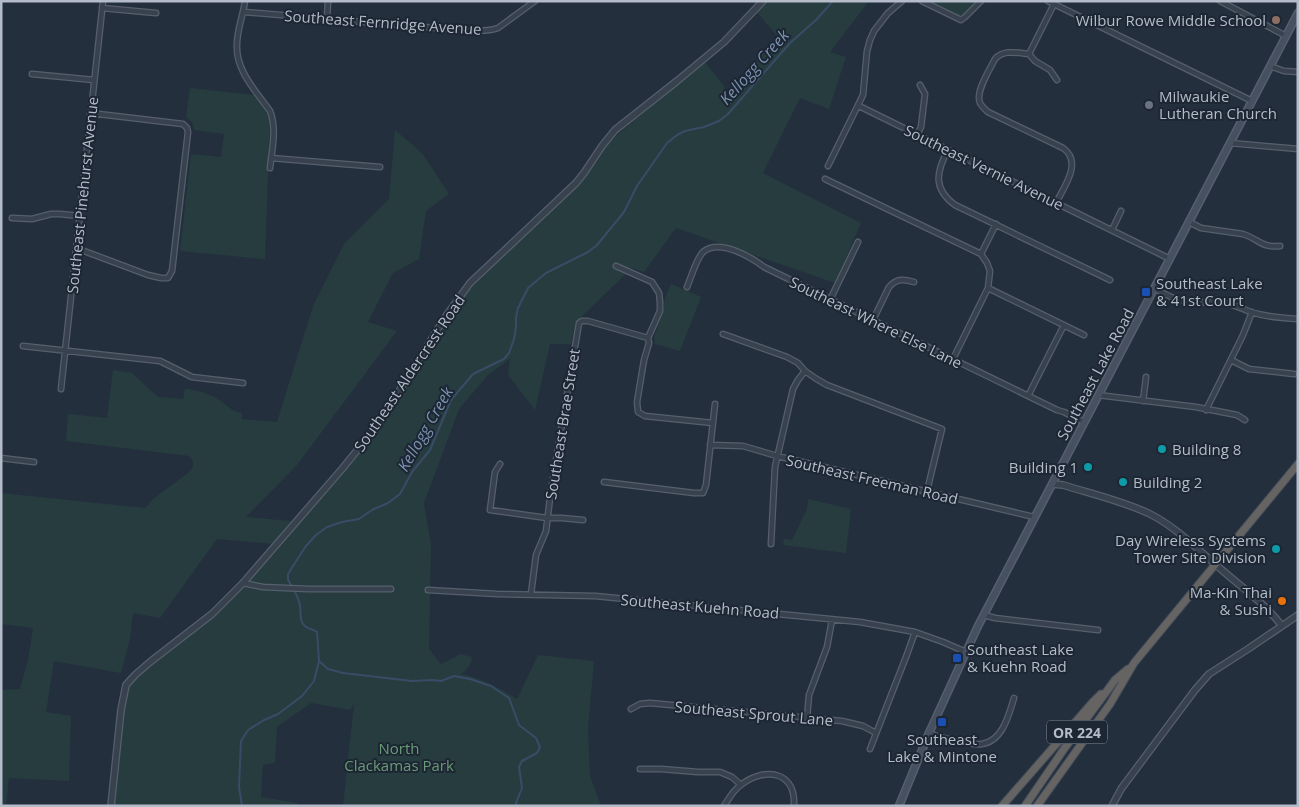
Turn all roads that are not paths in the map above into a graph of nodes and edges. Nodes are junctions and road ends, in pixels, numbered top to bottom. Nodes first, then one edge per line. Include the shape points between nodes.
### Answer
1 (103, 1) edge
2 (245, 1) edge
3 (328, 1) edge
4 (535, 1) edge
5 (763, 1) edge
6 (902, 1) edge
7 (922, 1) edge
8 (981, 1) edge
9 (1048, 1) edge
10 (1220, 1) edge
11 (1054, 4) junction
12 (102, 8) junction
13 (244, 12) junction
14 (156, 13) dead end
15 (1297, 15) edge
16 (327, 19) junction
17 (1286, 36) junction
18 (1029, 54) junction
19 (1270, 66) junction
20 (1298, 72) edge
21 (32, 74) dead end
22 (94, 80) junction
23 (1057, 80) dead end
24 (920, 85) dead end
25 (1252, 101) junction
26 (859, 106) junction
27 (90, 113) junction
28 (917, 135) junction
29 (1230, 143) junction
30 (1298, 149) edge
31 (948, 150) junction
32 (271, 158) junction
33 (828, 166) dead end
34 (380, 167) dead end
35 (270, 168) dead end
36 (825, 179) dead end
37 (1056, 203) junction
38 (1121, 211) dead end
39 (80, 216) junction
40 (12, 218) dead end
41 (1189, 222) junction
42 (996, 224) junction
43 (1112, 230) junction
44 (858, 242) dead end
45 (1280, 246) dead end
46 (76, 248) junction
47 (981, 254) junction
48 (1170, 259) junction
49 (616, 266) dead end
50 (1110, 280) dead end
51 (914, 282) dead end
52 (686, 287) dead end
53 (988, 288) junction
54 (1154, 288) junction
55 (830, 300) junction
56 (1252, 312) junction
57 (1298, 319) edge
58 (873, 320) junction
59 (1064, 325) junction
60 (723, 334) dead end
61 (1084, 335) dead end
62 (648, 338) junction
63 (22, 346) dead end
64 (64, 351) junction
65 (953, 359) junction
66 (1231, 360) junction
67 (805, 371) junction
68 (1294, 374) dead end
69 (1146, 377) dead end
70 (243, 383) dead end
71 (61, 389) dead end
72 (1098, 395) junction
73 (1028, 396) junction
74 (1143, 400) junction
75 (715, 404) dead end
76 (1206, 410) junction
77 (1245, 420) dead end
78 (1084, 422) junction
79 (713, 423) junction
80 (710, 445) junction
81 (777, 456) junction
82 (1, 458) edge
83 (34, 462) dead end
84 (500, 464) dead end
85 (1298, 464) edge
86 (604, 482) dead end
87 (1052, 484) junction
88 (927, 491) junction
89 (1034, 517) junction
90 (548, 518) junction
91 (583, 520) dead end
92 (771, 544) dead end
93 (1215, 564) junction
94 (243, 583) junction
95 (392, 589) dead end
96 (428, 590) dead end
97 (531, 594) junction
98 (1298, 614) edge
99 (984, 615) junction
100 (832, 620) junction
101 (1282, 626) junction
102 (1098, 630) dead end
103 (915, 632) junction
104 (966, 652) junction
105 (1134, 663) junction
106 (1115, 680) junction
107 (1014, 698) dead end
108 (631, 709) dead end
109 (807, 718) junction
110 (876, 733) junction
111 (929, 734) junction
112 (870, 749) dead end
113 (640, 770) dead end
114 (740, 784) junction
115 (111, 806) edge
116 (724, 806) edge
117 (794, 806) edge
118 (899, 806) edge
119 (1002, 806) edge
120 (1025, 806) edge
121 (1037, 806) edge
122 (1112, 806) edge

1 - 12 street, Southeast Pinehurst Avenue
2 - 13 street
3 - 16 street
4 - 16 street, Southeast Fernridge Avenue via 493,30
5 - 94 street, Southeast Aldercrest Road via 724,42 615,130 576,183 470,284 372,432
6 - 26 street via 888,13 870,40
7 - 8 street via 961,20
9 - 11 street
10 - 17 street
11 - 18 street
11 - 25 street
12 - 14 street
12 - 22 street, Southeast Pinehurst Avenue
13 - 16 street, Southeast Fernridge Avenue
13 - 32 street via 236,43 237,59 272,116
15 - 17 main road, Southeast Lake Road
17 - 19 main road, Southeast Lake Road
18 - 23 street via 1050,70
18 - 37 street via 1008,52 999,55 980,91 980,103 988,112 1067,151 1072,169
19 - 20 street
19 - 25 main road, Southeast Lake Road
21 - 22 street
22 - 27 street, Southeast Pinehurst Avenue
24 - 28 street via 925,94
25 - 29 main road, Southeast Lake Road
26 - 28 street, Southeast Vernie Avenue
26 - 33 street
27 - 39 street, Southeast Pinehurst Avenue
27 - 46 street via 183,124 188,132 172,271 168,278 148,275
28 - 31 street, Southeast Vernie Avenue
29 - 30 street
29 - 41 main road, Southeast Lake Road
31 - 37 street, Southeast Vernie Avenue
31 - 42 street via 940,166 938,180 944,195 955,205
32 - 34 street
32 - 35 street
36 - 47 street
37 - 43 street, Southeast Vernie Avenue
38 - 43 street
39 - 40 street via 51,214 32,220
39 - 46 street, Southeast Pinehurst Avenue
41 - 45 street via 1201,228 1248,235 1265,245
41 - 48 main road, Southeast Lake Road
42 - 47 street
42 - 50 street
43 - 48 street, Southeast Vernie Avenue
44 - 55 street
46 - 64 street, Southeast Pinehurst Avenue
47 - 53 street via 990,271
48 - 54 main road, Southeast Lake Road
49 - 62 street via 648,279 656,286 660,312
51 - 58 street via 902,279 893,283
52 - 55 street, Southeast Where Else Lane via 699,258 716,247 733,250
53 - 59 street
53 - 65 street
54 - 56 street via 1179,300 1225,303
54 - 72 main road, Southeast Lake Road
55 - 58 street, Southeast Where Else Lane
56 - 57 street
56 - 66 street
58 - 65 street, Southeast Where Else Lane
59 - 61 street
59 - 73 street
60 - 67 street via 787,357
62 - 79 street via 638,412 645,416
62 - 90 street, Southeast Brae Street via 588,321 580,323
63 - 64 street
64 - 70 street via 160,361 196,378
64 - 71 street, Southeast Pinehurst Avenue
65 - 73 street, Southeast Where Else Lane
66 - 68 street via 1249,369
66 - 76 street
67 - 81 street via 793,389
67 - 88 street via 827,385 942,429
69 - 74 street
72 - 74 street
72 - 78 main road, Southeast Lake Road
73 - 78 street, Southeast Where Else Lane
74 - 76 street
75 - 79 street
76 - 77 street via 1237,414
78 - 87 main road, Southeast Lake Road
79 - 80 street
80 - 81 street, Southeast Freeman Road via 743,446
80 - 86 street via 703,493
81 - 88 street, Southeast Freeman Road
81 - 92 street
82 - 83 street
84 - 90 street via 494,472 490,510
85 - 93 highway, OR 224
87 - 89 main road, Southeast Lake Road
87 - 93 street via 1150,514
88 - 89 street, Southeast Freeman Road
89 - 99 main road, Southeast Lake Road
90 - 91 street
90 - 97 street, Southeast Brae Street via 536,555
93 - 101 street via 1267,608
93 - 105 highway, OR 224
94 - 95 street via 308,589
94 - 115 street, Southeast Aldercrest Road via 212,614 126,685
96 - 97 street, Southeast Kuehn Road
97 - 100 street, Southeast Kuehn Road via 594,596
98 - 101 street
99 - 102 street
99 - 104 main road, Southeast Lake Road
100 - 103 street, Southeast Kuehn Road
100 - 109 street via 827,648 809,695
101 - 122 street via 1209,674 1122,788
103 - 104 street, Southeast Kuehn Road
103 - 110 street
104 - 111 main road, Southeast Lake Road
105 - 106 highway, OR 224
105 - 121 highway, OR 224 via 1110,704
106 - 119 highway
106 - 120 highway, OR 224
107 - 111 street via 1004,726 987,743 943,739
108 - 109 street, Southeast Sprout Lane via 650,703
109 - 110 street, Southeast Sprout Lane via 854,723
110 - 112 street
111 - 118 main road, Southeast Lake Road
113 - 114 street via 720,772
114 - 116 street
114 - 117 street via 762,774 779,775 790,784

